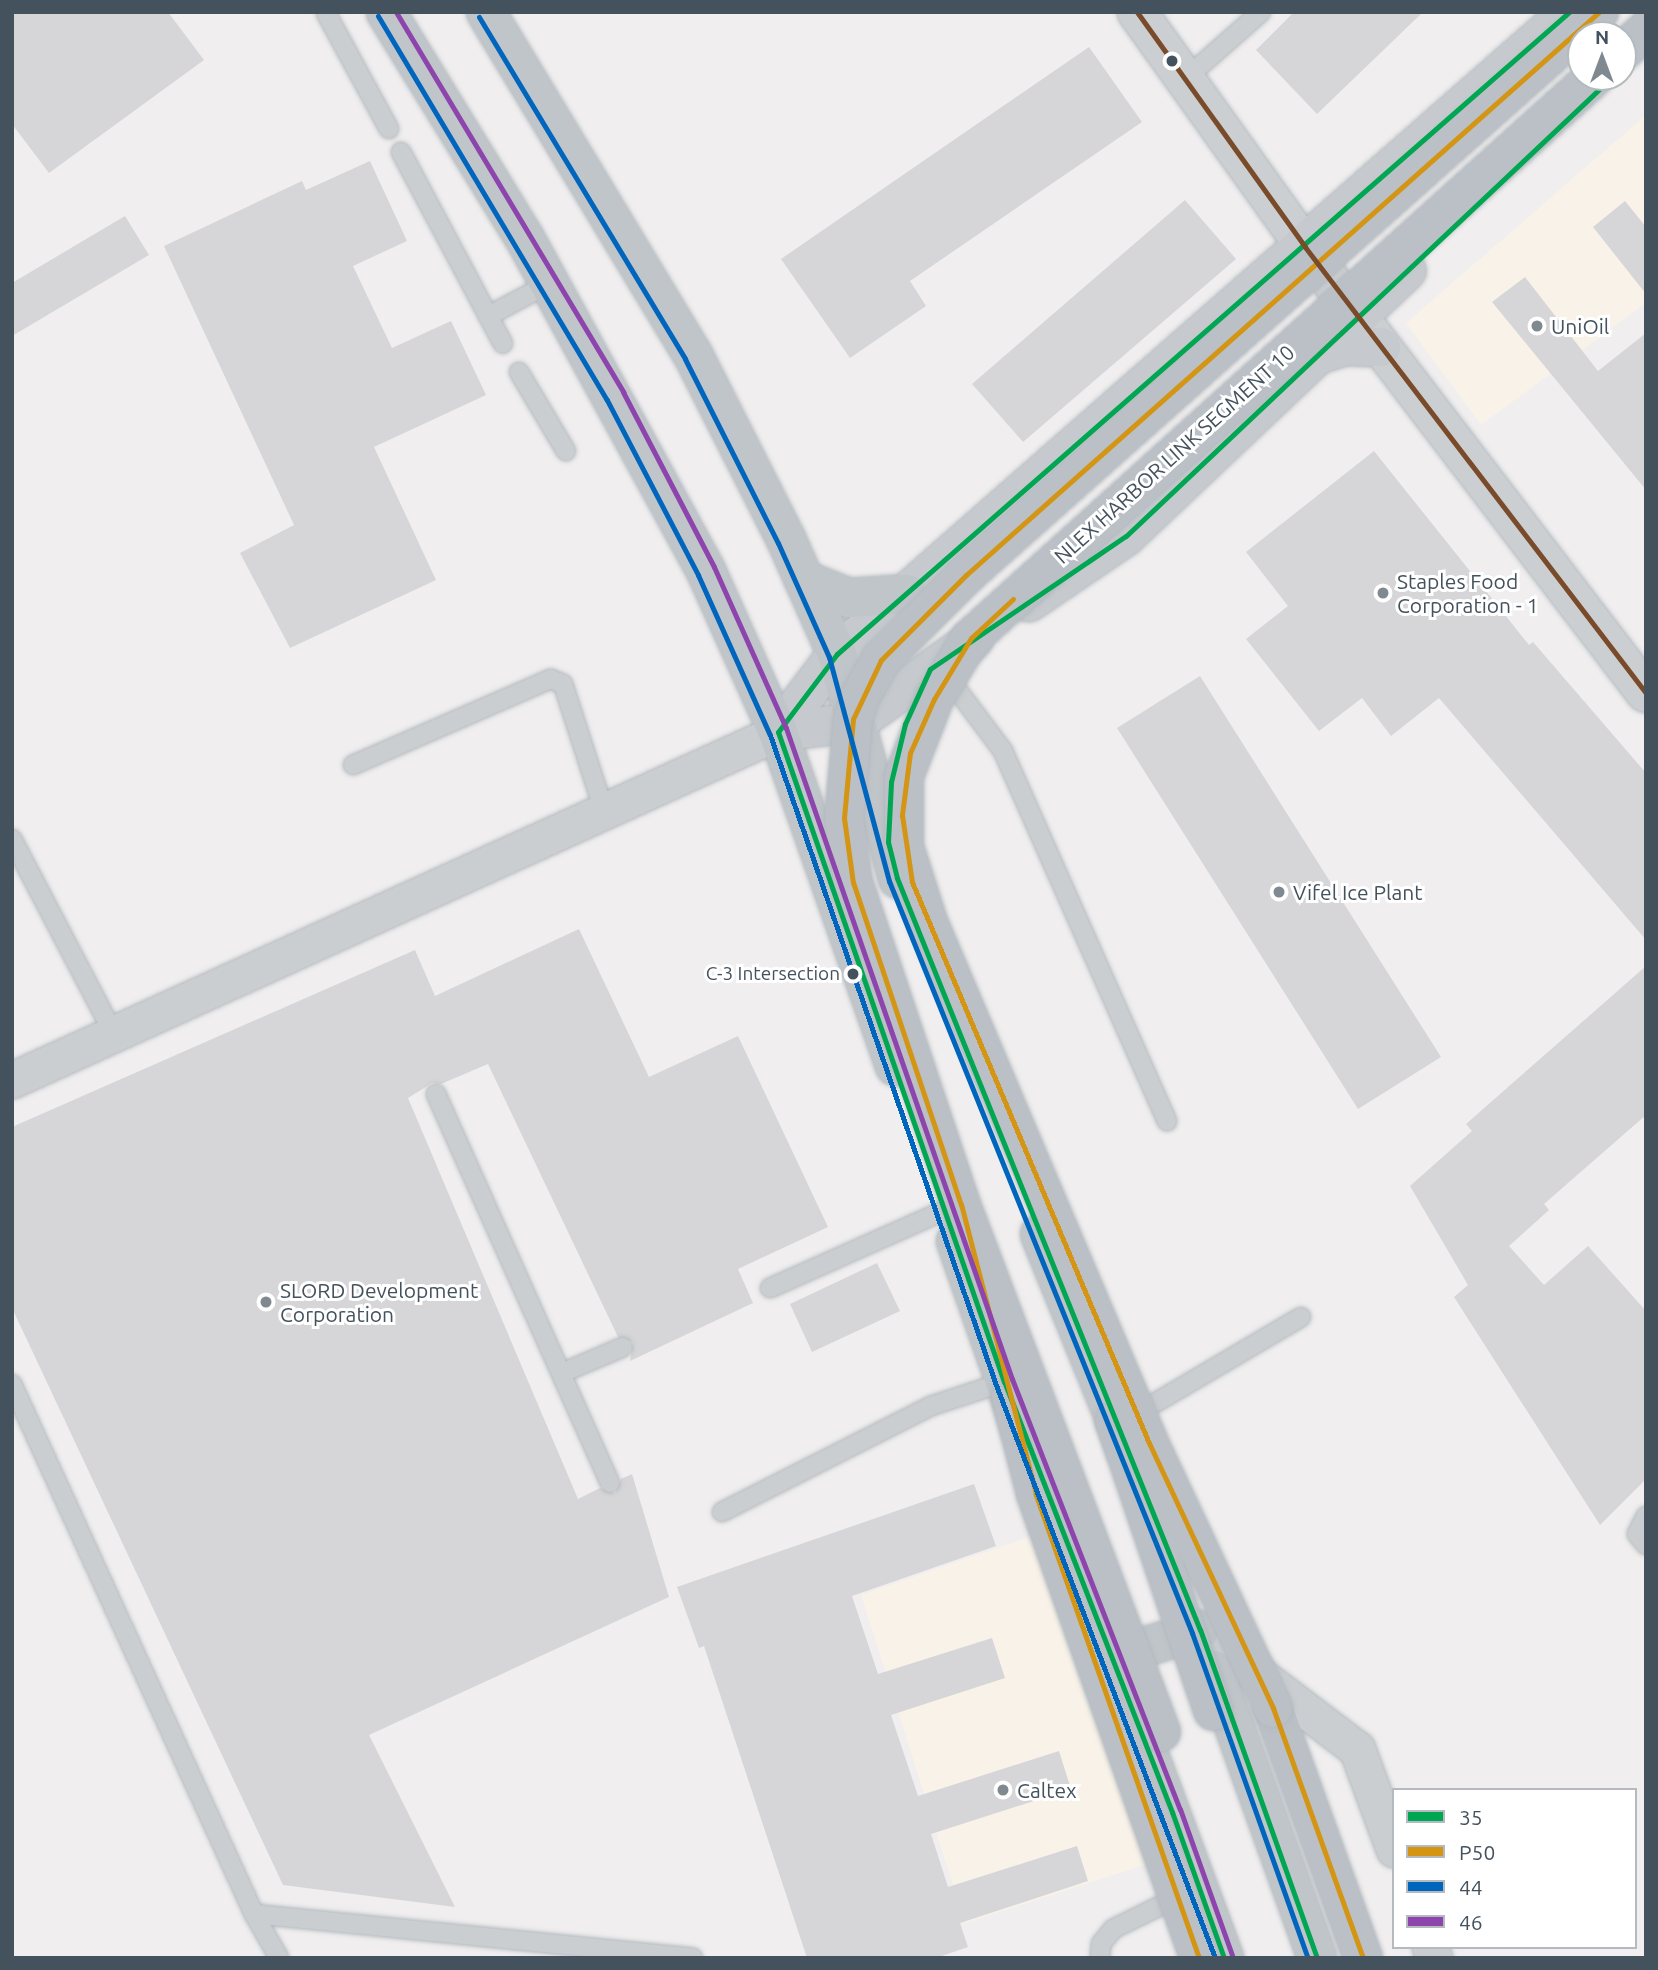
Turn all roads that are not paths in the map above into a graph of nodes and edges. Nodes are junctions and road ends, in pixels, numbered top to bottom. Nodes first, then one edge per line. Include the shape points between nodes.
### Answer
1 (386, 12) edge
2 (486, 12) edge
3 (1137, 12) edge
4 (1261, 12) edge
5 (1569, 12) edge
6 (1599, 12) edge
7 (326, 13) edge
8 (1185, 79) junction
9 (1578, 91) edge
10 (1597, 91) edge
11 (389, 129) dead end
12 (401, 152) dead end
13 (1305, 247) junction
14 (550, 283) junction
15 (488, 316) junction
16 (1358, 316) junction
17 (503, 344) dead end
18 (1381, 347) junction
19 (1317, 355) junction
20 (519, 372) dead end
21 (566, 451) dead end
22 (804, 580) junction
23 (907, 594) junction
24 (837, 654) junction
25 (934, 666) junction
26 (1646, 693) edge
27 (858, 722) junction
28 (778, 732) junction
29 (353, 765) dead end
30 (605, 814) junction
31 (12, 839) edge
32 (888, 842) junction
33 (115, 1036) junction
34 (12, 1080) edge
35 (436, 1094) dead end
36 (1167, 1121) dead end
37 (1035, 1180) junction
38 (953, 1208) junction
39 (771, 1288) dead end
40 (1301, 1317) dead end
41 (623, 1347) dead end
42 (562, 1373) junction
43 (1004, 1382) junction
44 (12, 1384) edge
45 (1117, 1424) junction
46 (610, 1483) dead end
47 (722, 1512) dead end
48 (1646, 1516) edge
49 (1646, 1545) edge
50 (1200, 1630) junction
51 (1112, 1657) junction
52 (1213, 1711) dead end
53 (1161, 1732) dead end
54 (1392, 1844) edge
55 (1199, 1886) junction
56 (254, 1914) junction
57 (279, 1958) edge
58 (693, 1958) edge
59 (1101, 1958) edge
60 (1199, 1958) edge
61 (1224, 1958) edge
62 (1317, 1958) edge
63 (1363, 1958) edge

1 - 14 highway
2 - 22 highway via 693,355
3 - 8 main road
4 - 8 lane
5 - 13 main road
6 - 38 highway, bridge via 966,575 881,660 864,688 845,766 844,818 851,872
7 - 11 lane
8 - 13 main road
9 - 37 highway, NLEX HARBOR LINK SEGMENT 10, bridge via 989,621 971,638 934,699 904,776 904,847 928,922
10 - 16 main road
12 - 15 lane
13 - 16 main road
13 - 23 main road
14 - 15 lane
14 - 28 highway via 706,571
15 - 17 lane
16 - 18 main road
16 - 19 main road
18 - 19 main road via 1346,346
18 - 26 main road
19 - 25 main road via 1126,537
20 - 21 lane
22 - 23 highway via 849,597
22 - 24 highway
23 - 24 main road
24 - 27 highway
24 - 28 main road
25 - 27 main road
25 - 32 highway via 905,724 891,782
25 - 36 lane via 1003,751
27 - 28 main road
27 - 32 highway
28 - 30 street
28 - 38 highway
29 - 30 lane via 551,679 563,684
30 - 33 street
31 - 33 lane
32 - 45 highway via 897,878
33 - 34 street
35 - 42 lane
37 - 52 highway, bridge
37 - 63 highway, bridge via 1149,1443 1273,1708
38 - 39 lane
38 - 43 highway
38 - 53 highway, bridge
38 - 60 highway, bridge via 1036,1494
40 - 45 lane
41 - 42 lane
42 - 46 lane
43 - 47 lane via 931,1406
43 - 51 highway
44 - 56 lane
45 - 50 highway
48 - 49 lane via 1637,1534
50 - 51 highway
50 - 54 street via 1357,1749
50 - 62 highway
51 - 55 highway
55 - 59 lane via 1113,1929 1101,1944
55 - 61 highway
56 - 57 lane
56 - 58 lane

